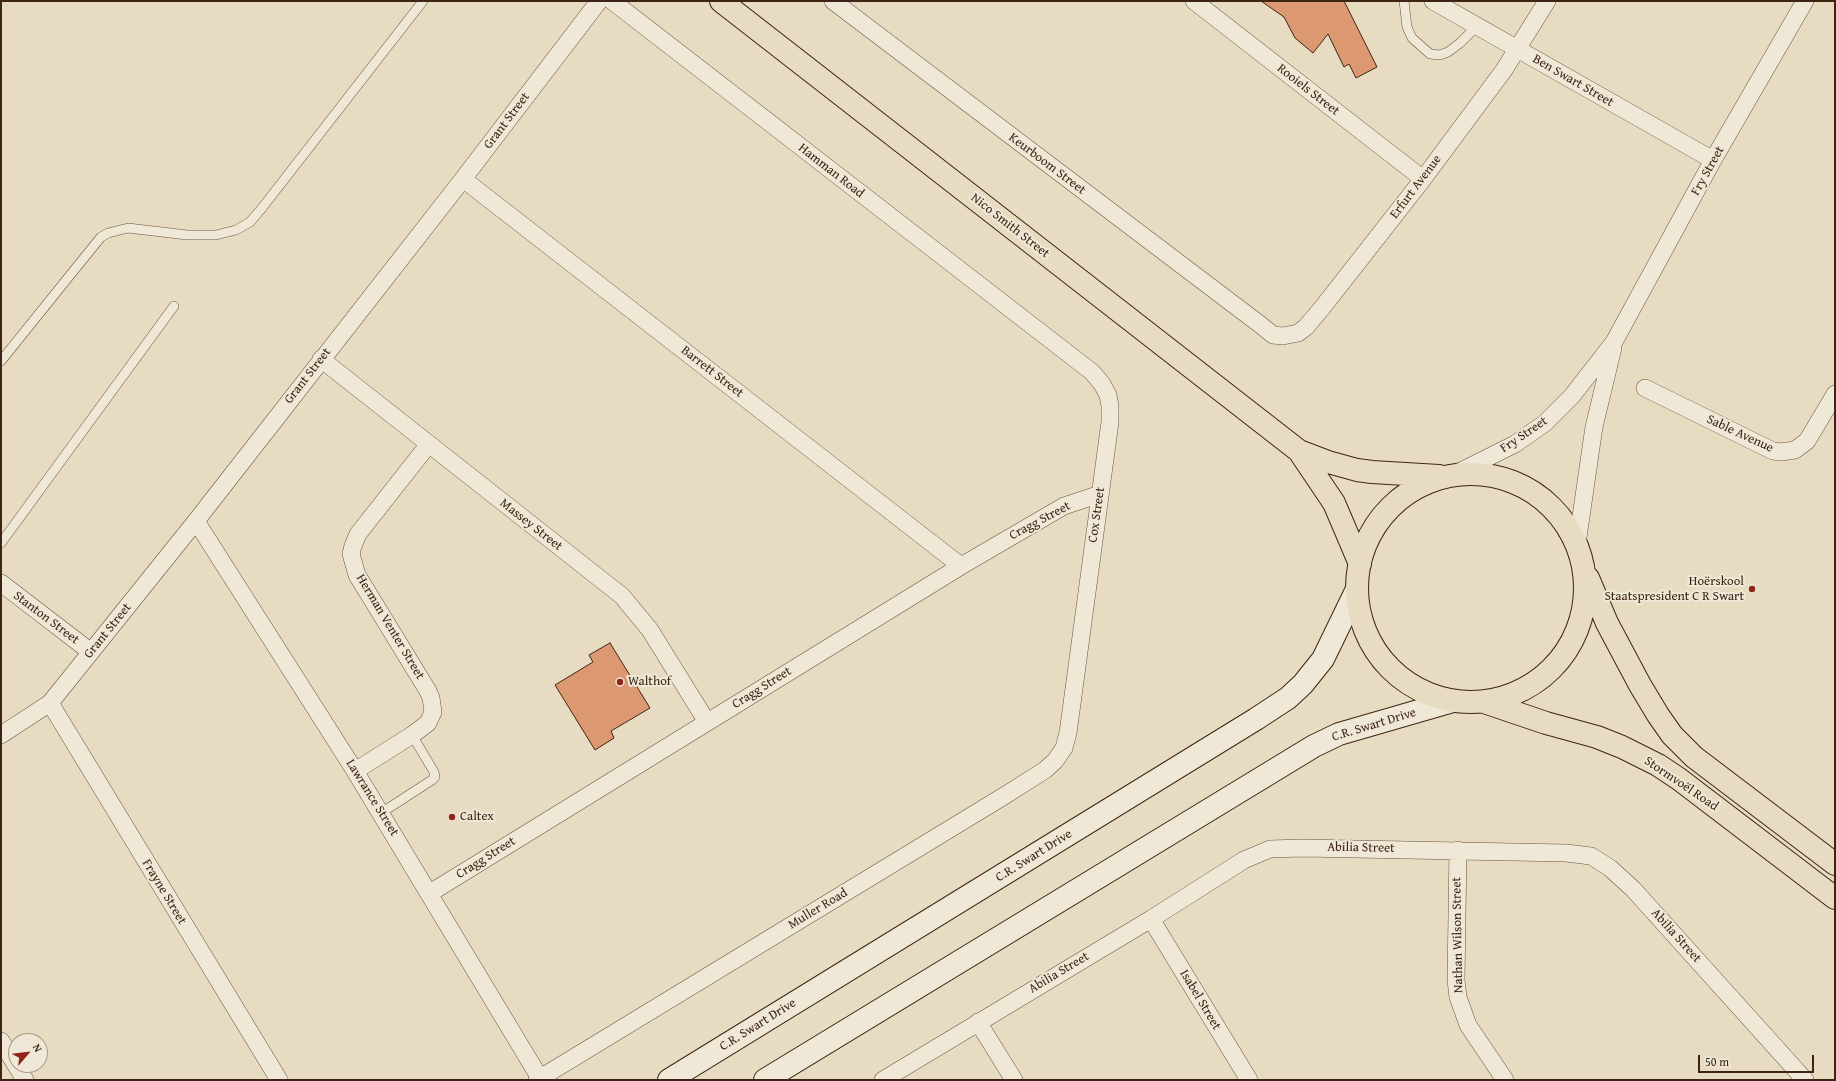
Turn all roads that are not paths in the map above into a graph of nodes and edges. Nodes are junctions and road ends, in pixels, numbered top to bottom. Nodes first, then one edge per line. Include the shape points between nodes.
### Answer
1 (423, 1) edge
2 (599, 1) edge
3 (612, 1) edge
4 (721, 1) edge
5 (833, 1) edge
6 (1194, 1) edge
7 (1404, 1) edge
8 (1433, 1) edge
9 (1547, 1) edge
10 (1805, 1) edge
11 (1477, 26) junction
12 (1518, 50) junction
13 (1713, 160) junction
14 (1423, 178) junction
15 (463, 179) junction
16 (174, 306) dead end
17 (1262, 326) joint
18 (1049, 341) joint
19 (1614, 342) junction
20 (321, 358) junction
21 (1, 360) edge
22 (1645, 388) dead end
23 (1835, 394) edge
24 (429, 444) junction
25 (1300, 451) junction
26 (1450, 476) junction
27 (1100, 494) junction
28 (196, 520) junction
29 (1, 544) edge
30 (1576, 544) junction
31 (1360, 564) junction
32 (961, 566) junction
33 (1584, 568) junction
34 (1, 583) edge
35 (1357, 589) junction
36 (91, 652) junction
37 (1453, 701) junction
38 (1484, 702) junction
39 (50, 703) junction
40 (1071, 715) joint
41 (707, 722) junction
42 (1, 735) edge
43 (412, 735) junction
44 (356, 771) junction
45 (381, 813) junction
46 (1458, 850) junction
47 (1835, 864) edge
48 (430, 892) junction
49 (1835, 898) edge
50 (1151, 919) junction
51 (978, 1022) junction
52 (1, 1041) edge
53 (540, 1079) edge
54 (25, 1080) edge
55 (278, 1080) edge
56 (669, 1080) edge
57 (765, 1080) edge
58 (883, 1080) edge
59 (1014, 1080) edge
60 (1249, 1080) edge
61 (1505, 1080) edge
62 (1805, 1080) edge

1 - 21 lane via 250,222 236,230 216,235 187,235 128,228 108,233 101,237
2 - 15 street, Grant Street
3 - 18 street, Hamman Road
4 - 25 main road, Nico Smith Street
5 - 17 street, Keurboom Street
6 - 14 street, Rooiels Street
7 - 11 lane via 1407,27 1412,38 1430,54 1448,52
8 - 11 street, Ben Swart Street
9 - 12 street, Erfurt Avenue
10 - 13 street, Fry Street
11 - 12 street, Ben Swart Street
12 - 13 street, Ben Swart Street
12 - 14 street, Erfurt Avenue
13 - 19 street, Fry Street
14 - 17 street, Erfurt Avenue via 1306,328 1283,336 1273,335
15 - 20 street, Grant Street
15 - 32 street, Barrett Street
16 - 29 lane
18 - 27 street, Cox Street via 1092,372 1108,395 1110,422
19 - 26 street, Fry Street via 1572,396 1545,422 1515,444
19 - 30 street, Fry Street via 1594,427
20 - 24 street, Massey Street
20 - 28 street, Grant Street
22 - 23 street, Sable Avenue via 1773,451 1781,452 1795,450 1807,441
24 - 41 street, Massey Street via 622,596 664,650
24 - 43 street, Herman Venter Street via 358,534 351,554 357,574 431,698 431,718
25 - 26 main road, Nico Smith Street via 1365,471
25 - 31 main road, Nico Smith Street via 1334,503
26 - 30 main road, Stormvoël Road via 1488,475 1525,487 1553,508 1568,527
26 - 31 main road, Stormvoël Road via 1430,481 1391,507 1371,533
27 - 32 street, Cragg Street via 1064,506
27 - 40 street, Cox Street
28 - 36 street, Grant Street
28 - 44 street, Lawrance Street
30 - 33 main road, Stormvoël Road
31 - 35 main road, Stormvoël Road
32 - 41 street, Cragg Street
33 - 38 main road, Stormvoël Road via 1583,613 1574,639 1561,659 1531,686 1510,696
33 - 47 main road, Stormvoël Road via 1612,633 1649,702 1672,735 1694,757
34 - 36 street, Stanton Street
35 - 37 main road, Stormvoël Road via 1363,625 1374,648 1387,665 1415,687
35 - 56 main road, C.R. Swart Drive via 1323,659 1288,698
36 - 39 street, Grant Street
37 - 38 main road, Stormvoël Road
37 - 57 main road, C.R. Swart Drive via 1354,729 1328,739
38 - 49 main road, Stormvoël Road via 1597,737 1658,765
39 - 42 street, Grant Street
39 - 55 street, Frayne Street
40 - 53 street, Muller Road via 1064,748 1060,756 1045,770
41 - 48 street, Cragg Street
43 - 44 street, Herman Venter Street
43 - 45 lane via 435,777
44 - 45 street, Lawrance Street
45 - 48 street, Lawrance Street
46 - 50 street, Abilia Street via 1270,849 1230,868
46 - 61 street, Nathan Wilson Street via 1458,997 1468,1025
46 - 62 street, Abilia Street via 1573,853 1591,856 1601,861 1633,889
48 - 53 street, Lawrance Street
50 - 51 street, Abilia Street
50 - 60 street, Isabel Street
51 - 58 street, Abilia Street
51 - 59 street
52 - 54 street

